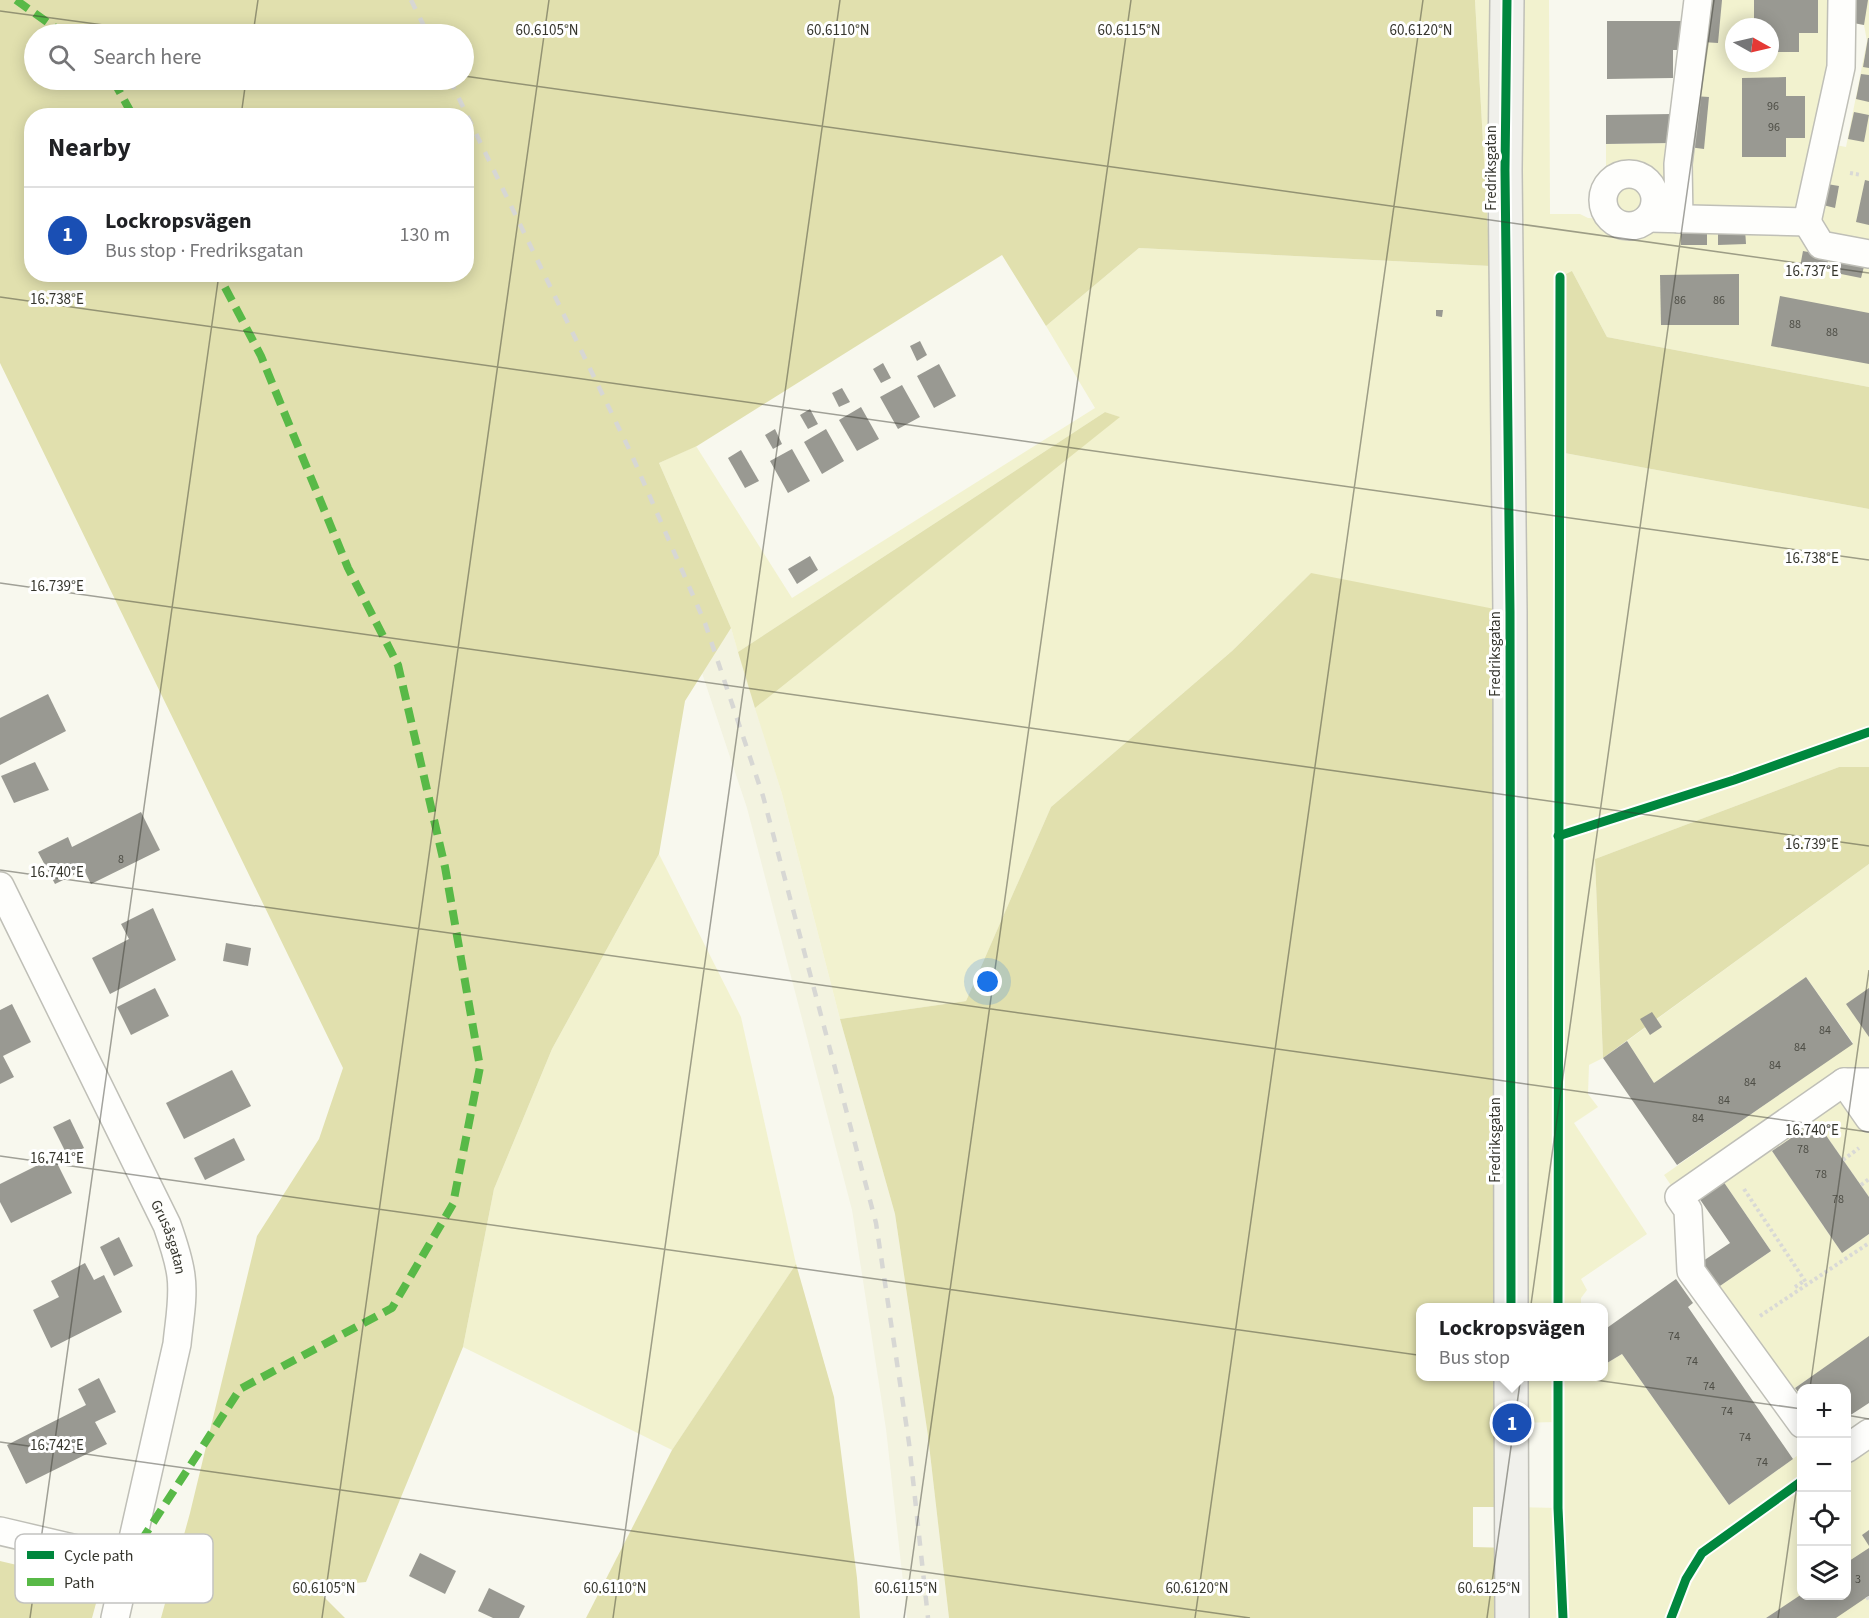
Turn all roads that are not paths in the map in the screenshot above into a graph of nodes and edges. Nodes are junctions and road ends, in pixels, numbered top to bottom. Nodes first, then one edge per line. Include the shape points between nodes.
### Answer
1 (1507, 0) edge
2 (1698, 0) edge
3 (1842, 0) edge
4 (1649, 218) junction
5 (1679, 219) junction
6 (1807, 222) junction
7 (1869, 255) edge
8 (0, 886) edge
9 (1856, 1082) edge
10 (1869, 1118) edge
11 (1511, 1303) edge
12 (1511, 1381) edge
13 (1797, 1417) edge
14 (1869, 1433) edge
15 (1851, 1446) edge
16 (0, 1532) edge
17 (135, 1534) edge
18 (15, 1535) edge
19 (119, 1603) edge
20 (115, 1618) edge
21 (1512, 1618) edge

1 - 11 street, Fredriksgatan
2 - 5 street via 1678,164
3 - 6 street via 1841,68
4 - 4 street via 1642,224 1625,227 1599,218 1605,211 1604,194 1612,179 1629,173 1646,179 1655,194 1654,211
4 - 5 street
5 - 6 street
6 - 7 street via 1821,245
8 - 17 street, Grusåsgatan via 167,1225 182,1278 177,1344
9 - 10 street
9 - 13 street via 1679,1197 1689,1210 1691,1270
12 - 21 street
14 - 15 street
16 - 18 street
19 - 20 street, Grusåsgatan

